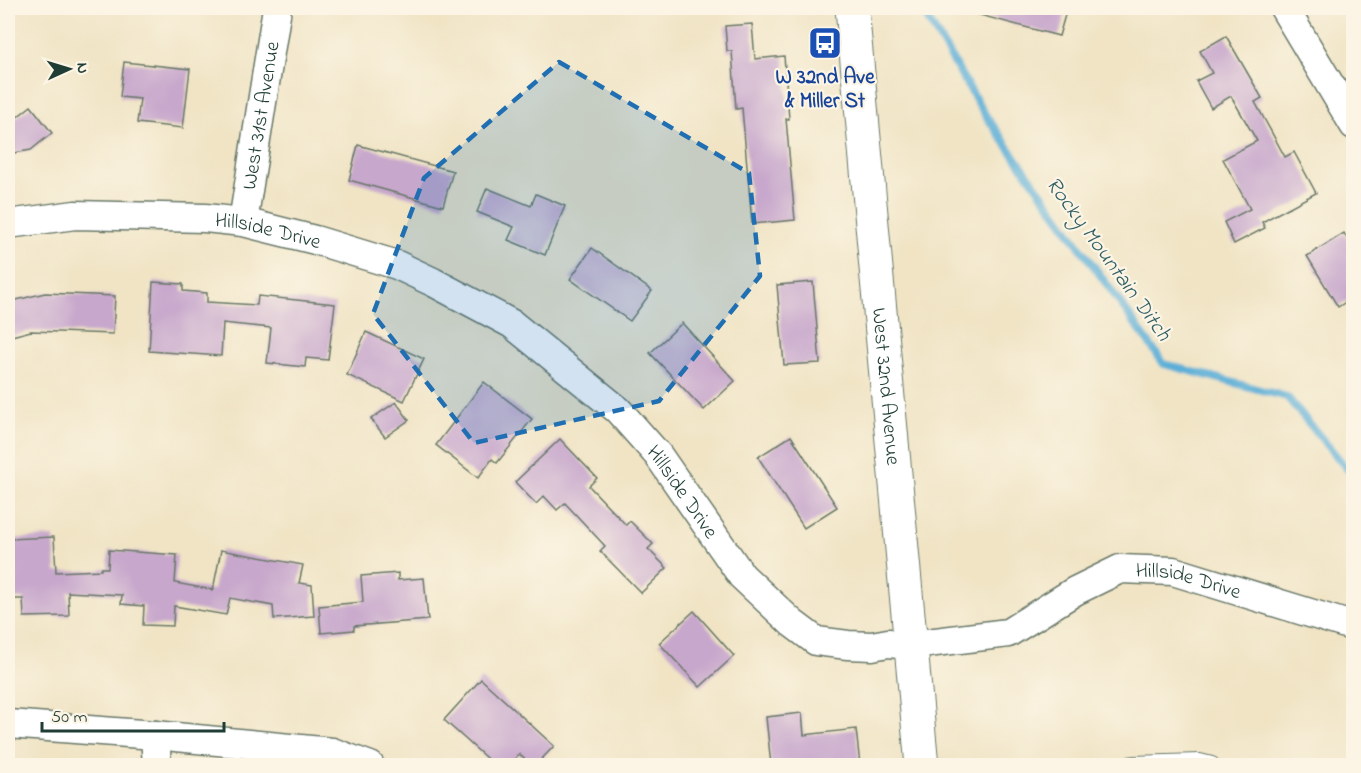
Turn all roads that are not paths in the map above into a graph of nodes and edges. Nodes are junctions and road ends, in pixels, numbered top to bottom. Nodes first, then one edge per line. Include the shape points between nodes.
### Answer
1 (277, 8) edge
2 (852, 8) edge
3 (1284, 8) edge
4 (1353, 125) edge
5 (243, 222) junction
6 (8, 224) edge
7 (1353, 628) edge
8 (911, 645) junction
9 (8, 724) edge
10 (155, 735) junction
11 (157, 765) edge
12 (370, 765) edge
13 (922, 765) edge
14 (1117, 765) edge
15 (1213, 765) edge

1 - 5 street, West 31st Avenue
2 - 8 street, West 32nd Avenue
3 - 4 street
5 - 6 street, Hillside Drive via 75,215
5 - 8 street, Hillside Drive via 397,265 512,324 618,410 658,455 742,576 792,624 816,641
7 - 8 street, Hillside Drive via 1173,571 1120,569 1075,591 1008,633
8 - 13 street, West 32nd Avenue
9 - 10 street
10 - 11 street
10 - 12 street via 332,752
14 - 15 lane via 1200,761

